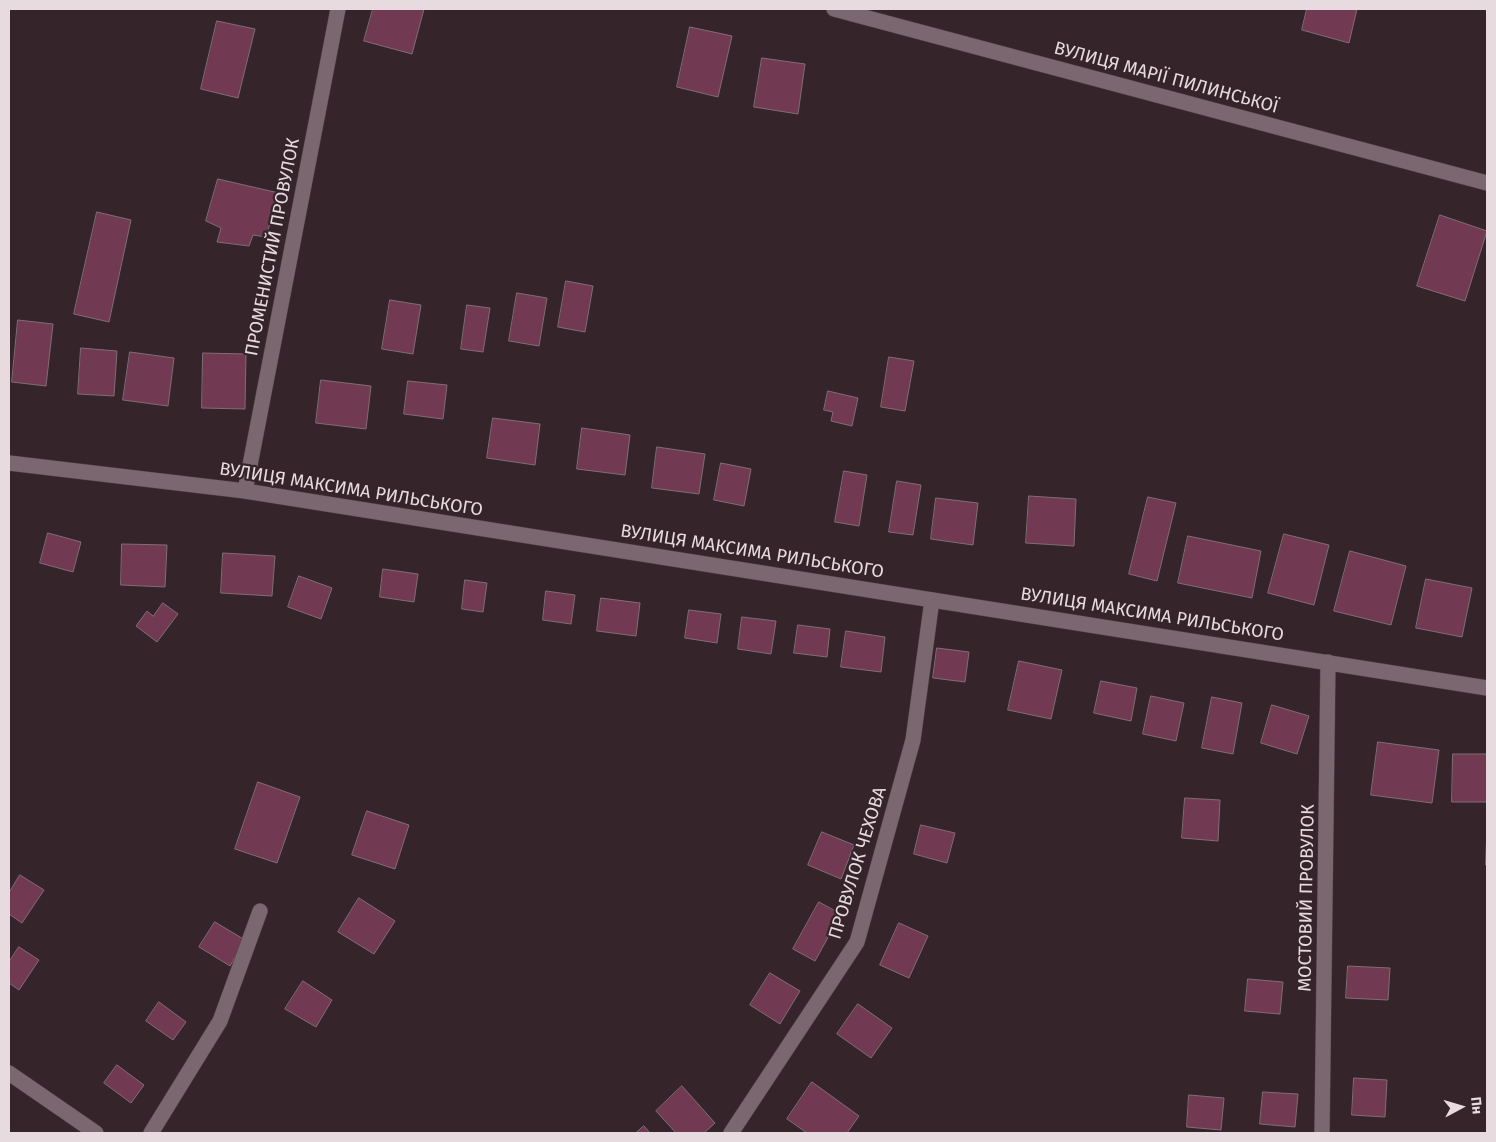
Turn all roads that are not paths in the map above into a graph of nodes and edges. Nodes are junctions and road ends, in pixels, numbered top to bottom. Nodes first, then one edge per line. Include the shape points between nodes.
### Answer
1 (338, 9) edge
2 (834, 9) edge
3 (1487, 183) edge
4 (9, 463) edge
5 (245, 491) junction
6 (932, 600) junction
7 (1328, 662) junction
8 (1487, 688) edge
9 (260, 911) dead end
10 (9, 1073) edge
11 (96, 1133) edge
12 (151, 1133) edge
13 (731, 1133) edge
14 (1322, 1133) edge

1 - 5 street, ПРОМЕНИСТИЙ ПРОВУЛОК
2 - 3 street, ВУЛИЦЯ МАРІЇ ПИЛИНСЬКОЇ
4 - 5 street, ВУЛИЦЯ МАКСИМА РИЛЬСЬКОГО
5 - 6 street, ВУЛИЦЯ МАКСИМА РИЛЬСЬКОГО
6 - 7 street, ВУЛИЦЯ МАКСИМА РИЛЬСЬКОГО
6 - 13 street, ПРОВУЛОК ЧЕХОВА via 913,740 856,942
7 - 8 street, ВУЛИЦЯ МАКСИМА РИЛЬСЬКОГО
7 - 14 street, МОСТОВИЙ ПРОВУЛОК
9 - 12 street via 220,1020
10 - 11 street

